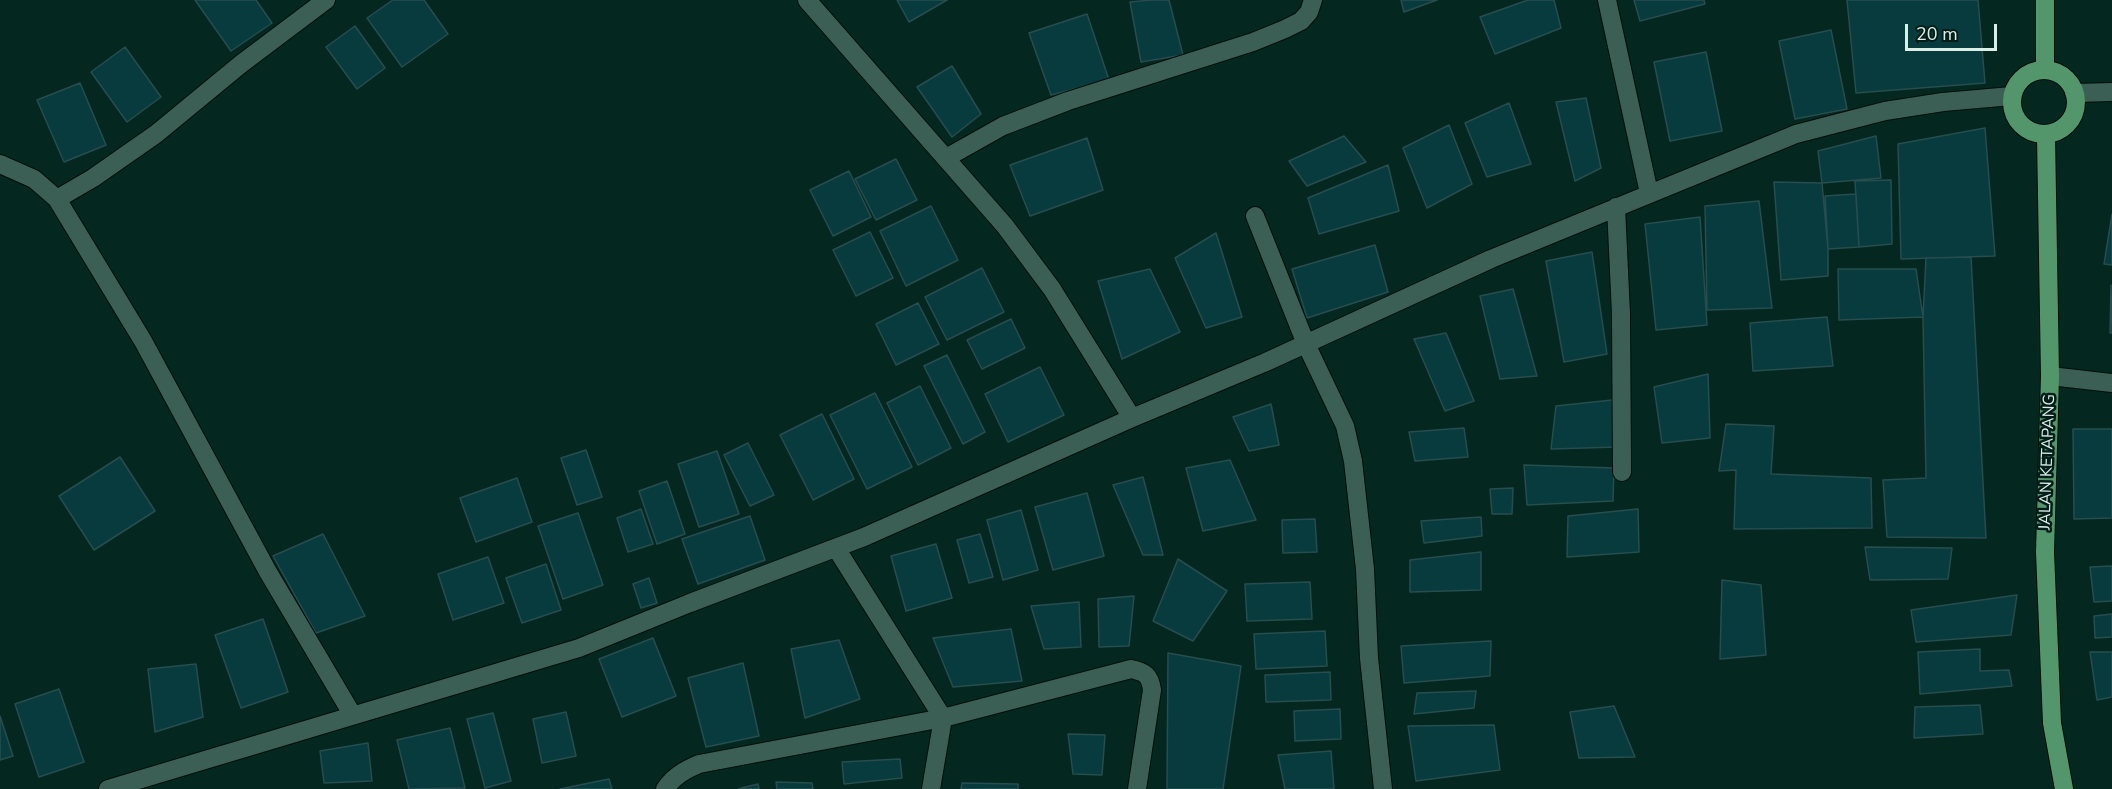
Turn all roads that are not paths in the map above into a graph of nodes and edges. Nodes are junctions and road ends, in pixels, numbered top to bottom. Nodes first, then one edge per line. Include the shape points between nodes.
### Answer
1 (326, 0) edge
2 (807, 0) edge
3 (1313, 0) edge
4 (1607, 0) edge
5 (2045, 0) edge
6 (2045, 70) junction
7 (2112, 92) edge
8 (2074, 93) junction
9 (2012, 96) junction
10 (2046, 135) junction
11 (946, 158) junction
12 (0, 164) edge
13 (1649, 193) junction
14 (57, 199) junction
15 (1616, 207) junction
16 (1255, 216) dead end
17 (1306, 344) junction
18 (2050, 376) junction
19 (2112, 383) edge
20 (1132, 418) junction
21 (1622, 472) dead end
22 (836, 548) junction
23 (352, 714) junction
24 (943, 718) junction
25 (108, 789) edge
26 (665, 789) edge
27 (931, 789) edge
28 (1137, 789) edge
29 (1383, 789) edge
30 (2064, 789) edge

1 - 14 street via 156,134
2 - 11 street
3 - 11 street via 1301,21 1285,29 1068,101 1004,126
4 - 13 street
5 - 6 main road
6 - 8 main road via 2065,78
6 - 9 main road via 2025,76
7 - 8 street
8 - 10 main road via 2071,118 2064,127
9 - 10 main road via 2018,121 2025,128
9 - 13 street via 1885,111 1796,134
10 - 18 main road, JALAN KETAPANG
11 - 20 street via 1005,226 1052,289
12 - 14 street via 34,179
13 - 15 street
14 - 23 street via 143,341 268,572
15 - 17 street
15 - 21 street
16 - 17 street
17 - 20 street
17 - 29 street via 1345,426 1353,461
18 - 19 street
18 - 30 main road, JALAN KETAPANG via 2045,552 2052,723
20 - 22 street
22 - 23 street via 579,648
22 - 24 street
23 - 25 street
24 - 26 street via 699,764 683,771
24 - 27 street
24 - 28 street via 1131,669 1144,672 1152,690

